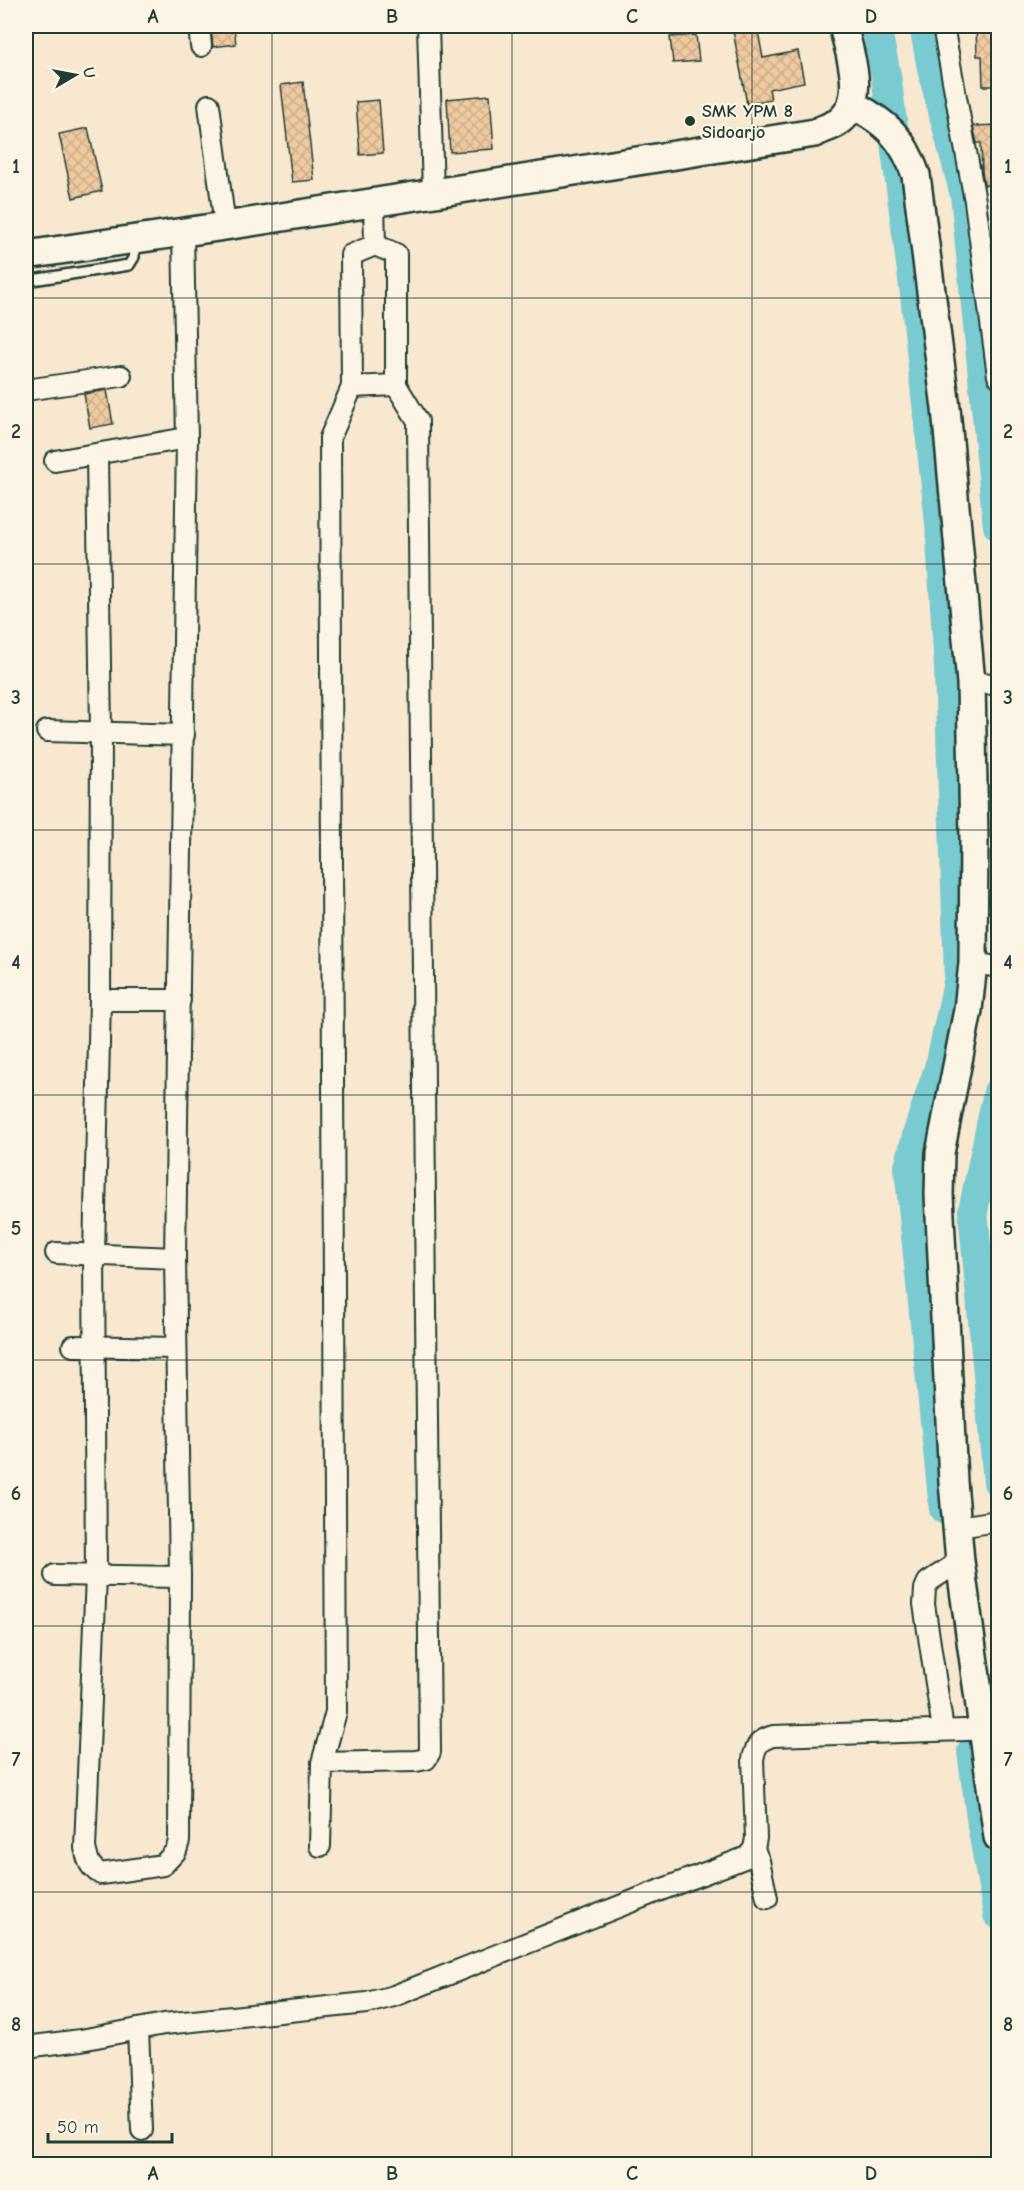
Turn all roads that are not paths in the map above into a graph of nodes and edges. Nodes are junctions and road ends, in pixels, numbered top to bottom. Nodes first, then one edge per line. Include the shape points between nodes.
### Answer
1 (199, 26) edge
2 (428, 26) edge
3 (843, 26) edge
4 (943, 26) edge
5 (201, 46) dead end
6 (209, 105) dead end
7 (852, 105) junction
8 (433, 192) junction
9 (375, 201) junction
10 (225, 226) junction
11 (183, 232) junction
12 (132, 240) junction
13 (375, 245) junction
14 (26, 255) edge
15 (26, 281) edge
16 (121, 376) dead end
17 (999, 376) edge
18 (396, 385) junction
19 (352, 387) junction
20 (26, 390) edge
21 (187, 438) junction
22 (97, 454) junction
23 (55, 461) dead end
24 (986, 684) edge
25 (47, 731) dead end
26 (101, 733) junction
27 (184, 735) junction
28 (988, 965) edge
29 (100, 1000) junction
30 (180, 1000) junction
31 (56, 1252) dead end
32 (94, 1254) junction
33 (175, 1258) junction
34 (73, 1346) dead end
35 (96, 1346) junction
36 (176, 1348) junction
37 (999, 1521) edge
38 (966, 1526) junction
39 (953, 1565) junction
40 (55, 1575) dead end
41 (96, 1575) junction
42 (180, 1577) junction
43 (994, 1729) edge
44 (943, 1730) junction
45 (322, 1763) junction
46 (999, 1837) edge
47 (320, 1846) dead end
48 (754, 1849) junction
49 (766, 1898) dead end
50 (138, 2029) junction
51 (26, 2047) edge
52 (142, 2130) dead end

1 - 5 street
2 - 8 street
3 - 7 street via 855,84
4 - 17 street via 975,201
6 - 10 street
7 - 8 street via 838,122 815,133
7 - 24 street via 881,120 900,142 916,175
8 - 9 street
9 - 10 street
9 - 13 street
10 - 11 street
11 - 12 street
11 - 21 street
12 - 14 street
12 - 15 lane via 134,257 129,265
13 - 18 street via 396,254
13 - 19 street via 351,255
16 - 20 street
18 - 19 street
18 - 45 street via 418,421 430,1752 426,1759 416,1761
19 - 45 street via 330,438 336,1712
21 - 22 street
21 - 27 street
22 - 23 street
22 - 26 street
24 - 28 street via 974,838
25 - 26 street
26 - 27 street
26 - 29 street
27 - 30 street
28 - 38 street via 968,1010 939,1175 953,1482
29 - 30 street
29 - 32 street
30 - 33 street
31 - 32 street
32 - 33 street
32 - 35 street
33 - 36 street
34 - 35 street
35 - 36 street
35 - 41 street
36 - 42 street
37 - 38 street
38 - 39 street
39 - 43 street
39 - 44 street via 928,1582 924,1604
40 - 41 street
41 - 42 street
41 - 42 street via 85,1848 92,1869 101,1874 163,1865 176,1851 179,1841
43 - 44 street
43 - 46 street via 992,1804
44 - 48 street via 762,1739 753,1759
45 - 47 street
48 - 49 street
48 - 50 street via 738,1862 394,1996 367,2003
50 - 51 street
50 - 52 street

